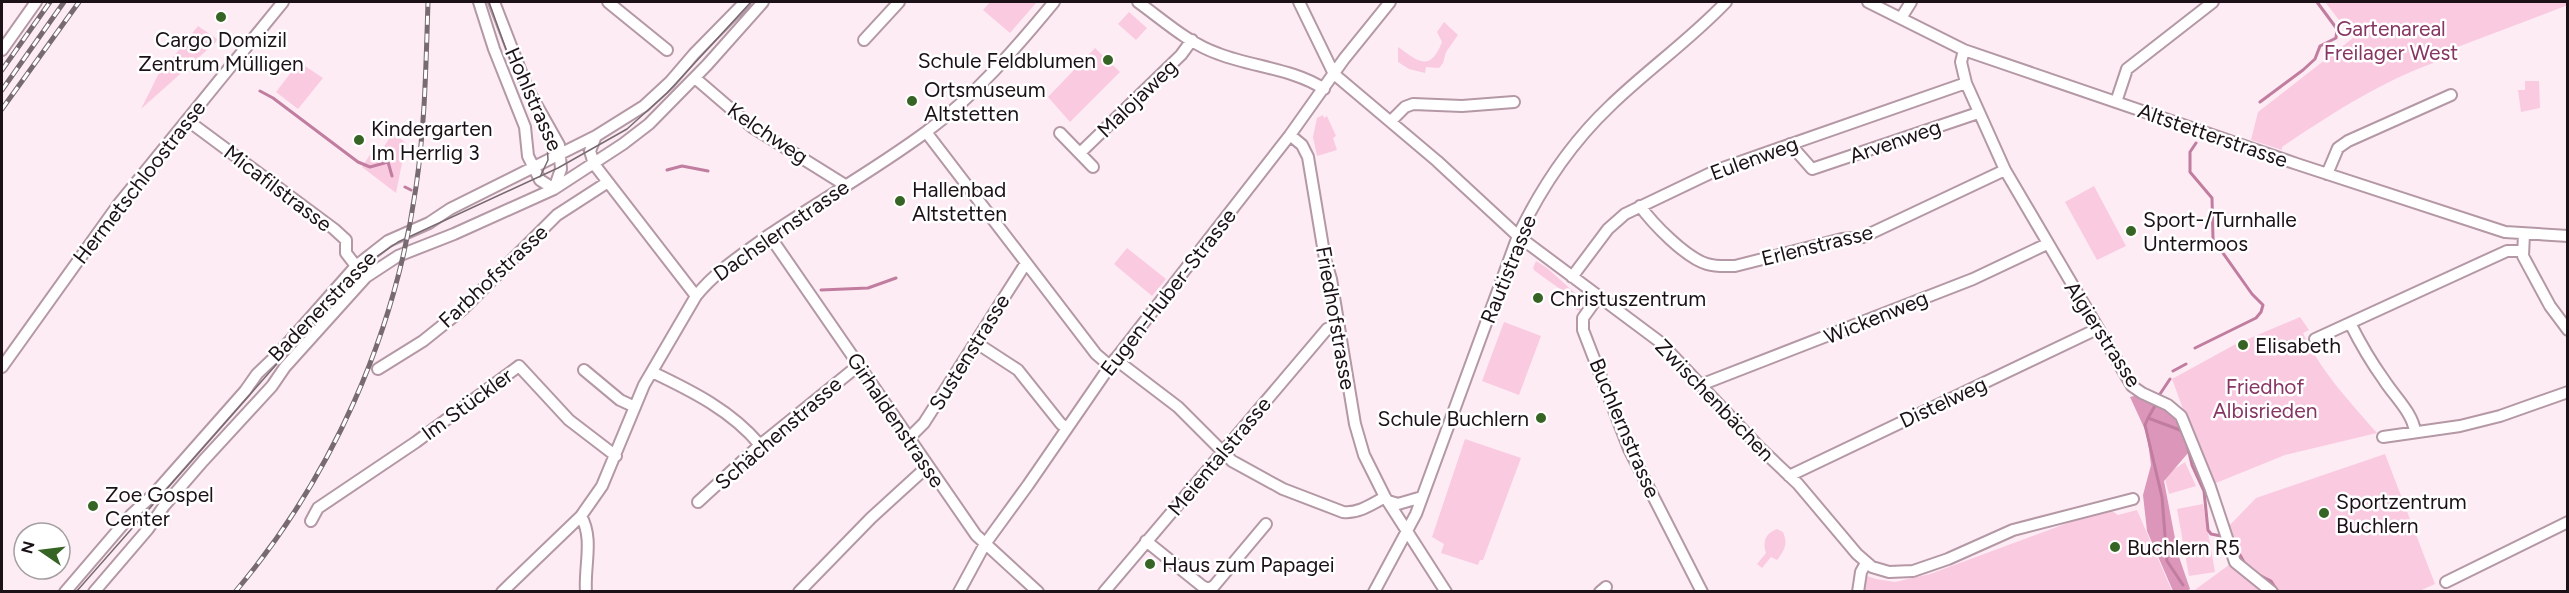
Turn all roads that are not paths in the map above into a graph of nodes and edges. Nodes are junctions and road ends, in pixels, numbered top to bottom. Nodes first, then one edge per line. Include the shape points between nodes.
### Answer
1 (36, 2) edge
2 (283, 2) edge
3 (479, 2) edge
4 (494, 2) edge
5 (608, 2) edge
6 (745, 2) edge
7 (763, 2) edge
8 (898, 2) edge
9 (1054, 2) edge
10 (1138, 2) edge
11 (1299, 2) edge
12 (1390, 2) edge
13 (1726, 2) edge
14 (1868, 2) edge
15 (1911, 2) edge
16 (2213, 2) edge
17 (1901, 18) junction
18 (864, 39) dead end
19 (1192, 40) junction
20 (2, 50) edge
21 (667, 50) dead end
22 (1964, 50) junction
23 (1334, 74) junction
24 (694, 78) junction
25 (1966, 83) junction
26 (1324, 88) junction
27 (2451, 95) dead end
28 (1514, 102) dead end
29 (2116, 102) junction
30 (1978, 113) junction
31 (187, 120) junction
32 (1391, 121) junction
33 (926, 132) junction
34 (1060, 133) dead end
35 (1290, 135) junction
36 (596, 136) junction
37 (1790, 144) junction
38 (1080, 153) junction
39 (561, 154) junction
40 (528, 156) junction
41 (594, 164) junction
42 (1093, 167) dead end
43 (533, 169) junction
44 (2005, 170) junction
45 (2327, 174) junction
46 (515, 177) junction
47 (608, 182) junction
48 (845, 185) junction
49 (554, 189) junction
50 (1640, 206) junction
51 (2524, 234) junction
52 (769, 235) junction
53 (1518, 236) junction
54 (2568, 236) edge
55 (2047, 244) junction
56 (2523, 251) junction
57 (1026, 262) junction
58 (356, 266) junction
59 (1572, 277) junction
60 (696, 296) junction
61 (1598, 297) junction
62 (2350, 323) junction
63 (1337, 325) junction
64 (2097, 329) junction
65 (2568, 330) edge
66 (2315, 339) dead end
67 (975, 342) junction
68 (1112, 362) junction
69 (859, 365) junction
70 (2, 367) edge
71 (378, 369) dead end
72 (584, 370) dead end
73 (652, 372) junction
74 (1702, 384) junction
75 (2568, 392) edge
76 (635, 407) junction
77 (1067, 428) junction
78 (2415, 432) junction
79 (2384, 437) dead end
80 (909, 438) junction
81 (760, 446) junction
82 (1221, 453) junction
83 (616, 456) junction
84 (928, 466) junction
85 (1789, 476) junction
86 (1422, 497) junction
87 (1386, 499) junction
88 (2133, 499) dead end
89 (698, 502) dead end
90 (580, 516) junction
91 (311, 521) dead end
92 (2568, 522) edge
93 (1266, 525) dead end
94 (1408, 532) junction
95 (1146, 541) junction
96 (985, 544) junction
97 (1866, 563) junction
98 (2446, 582) dead end
99 (65, 591) edge
100 (94, 591) edge
101 (502, 591) edge
102 (586, 591) edge
103 (799, 591) edge
104 (959, 591) edge
105 (1038, 591) edge
106 (1104, 591) edge
107 (1377, 591) edge
108 (1446, 591) edge
109 (1702, 591) edge
110 (1858, 591) edge
111 (2272, 591) edge

1 - 20 street
2 - 31 street, Hermetschloostrasse
3 - 40 street, Hohlstrasse via 525,127
4 - 39 street, Hohlstrasse via 528,90
5 - 21 street
6 - 36 street, Badenerstrasse via 644,106
7 - 24 street, Badenerstrasse
8 - 18 street
9 - 33 street, Dachslernstrasse via 993,72
10 - 19 street
11 - 23 street
12 - 23 street, Eugen-Huber-Strasse
13 - 53 street, Rautistrasse via 1623,93 1580,138 1555,171
14 - 17 street, Altstetterstrasse
15 - 17 street
16 - 29 street via 2127,69
17 - 22 street, Altstetterstrasse
19 - 26 street via 1218,54 1303,78
19 - 38 street, Malojaweg
22 - 25 street, Algierstrasse via 1961,62
22 - 29 street, Altstetterstrasse
23 - 26 street, Eugen-Huber-Strasse
23 - 32 street, Zwischenbächen
24 - 41 street, Badenerstrasse via 648,124
24 - 48 street, Kelchweg via 752,127
25 - 30 street, Algierstrasse
25 - 37 street, Eulenweg
26 - 35 street, Eugen-Huber-Strasse
27 - 45 street via 2348,141 2338,148
28 - 32 street via 1413,104
29 - 45 street, Altstetterstrasse
30 - 37 street, Arvenweg via 1812,169
30 - 44 street, Algierstrasse
31 - 58 street, Micafilstrasse via 334,229 346,240 346,253
31 - 70 street, Hermetschloostrasse via 105,221
32 - 53 street, Zwischenbächen
33 - 48 street, Dachslernstrasse
33 - 57 street
34 - 38 street, Malojaweg
35 - 63 street, Friedhofstrasse via 1308,157
35 - 68 street, Eugen-Huber-Strasse
36 - 39 street, Badenerstrasse
36 - 41 street via 590,151
37 - 50 street, Eulenweg via 1717,170
38 - 42 street, Malojaweg
39 - 43 street, Badenerstrasse
39 - 49 street, Hohlstrasse via 561,170
40 - 43 street, Hohlstrasse
40 - 46 street, Hohlstrasse
41 - 47 street
41 - 49 street, Badenerstrasse
43 - 46 street, Badenerstrasse
43 - 49 street, Hohlstrasse via 540,180
44 - 50 street, Erlenstrasse via 1863,237 1735,266 1721,267 1694,258
44 - 55 street, Algierstrasse
45 - 51 street, Altstetterstrasse via 2472,222
46 - 58 street, Badenerstrasse via 388,241
47 - 60 street
47 - 71 street, Farbhofstrasse via 557,215 463,309
48 - 52 street, Dachslernstrasse
49 - 100 street, Badenerstrasse via 398,256 366,277
50 - 59 street, Eulenweg via 1608,229
51 - 54 street, Altstetterstrasse
51 - 56 street
52 - 60 street, Dachslernstrasse via 724,267
52 - 69 street, Girhaldenstrasse
53 - 59 street, Zwischenbächen
53 - 86 street, Rautistrasse
55 - 64 street, Algierstrasse
55 - 74 street, Wickenweg via 1973,279
56 - 62 street via 2507,251
56 - 65 street via 2550,306
57 - 67 street, Sustenstrasse
57 - 68 street via 1096,354
58 - 99 street, Badenerstrasse
59 - 61 street, Zwischenbächen
60 - 73 street, Dachslernstrasse
61 - 74 street, Zwischenbächen via 1649,332
61 - 109 street, Buchlernstrasse via 1583,318 1583,330 1629,449
62 - 66 street
62 - 78 street
63 - 82 street, Meientalstrasse via 1327,329
63 - 87 street, Friedhofstrasse via 1359,440
64 - 85 street, Distelweg
64 - 111 street, Algierstrasse via 2132,386 2181,416 2235,562
67 - 77 street via 1018,370
67 - 80 street, Sustenstrasse via 924,423
68 - 77 street, Eugen-Huber-Strasse
68 - 82 street via 1190,418
69 - 80 street, Girhaldenstrasse
69 - 81 street, Schächenstrasse
72 - 76 street
73 - 76 street, Dachslernstrasse
73 - 81 street via 719,408
74 - 85 street, Zwischenbächen
75 - 78 street via 2500,416
76 - 83 street, Dachslernstrasse
77 - 96 street, Eugen-Huber-Strasse
78 - 79 street
80 - 84 street, Girhaldenstrasse
81 - 89 street, Schächenstrasse
82 - 87 street via 1256,476 1343,512 1351,513
82 - 95 street, Meientalstrasse
83 - 90 street, Dachslernstrasse via 602,486
83 - 91 street, Im Stückler via 569,420 519,366 318,508
84 - 96 street, Girhaldenstrasse
84 - 103 street
85 - 97 street, Zwischenbächen
86 - 87 street via 1398,504
86 - 94 street, Rautistrasse
87 - 94 street, Friedhofstrasse
88 - 97 street via 2013,530 1912,571 1883,571
90 - 101 street, Dachslernstrasse
90 - 102 street via 588,536
92 - 98 street
93 - 95 street via 1208,589
94 - 107 street, Rautistrasse
94 - 108 street, Friedhofstrasse
95 - 106 street, Meientalstrasse
96 - 104 street, Eugen-Huber-Strasse
96 - 105 street, Girhaldenstrasse
97 - 110 street

